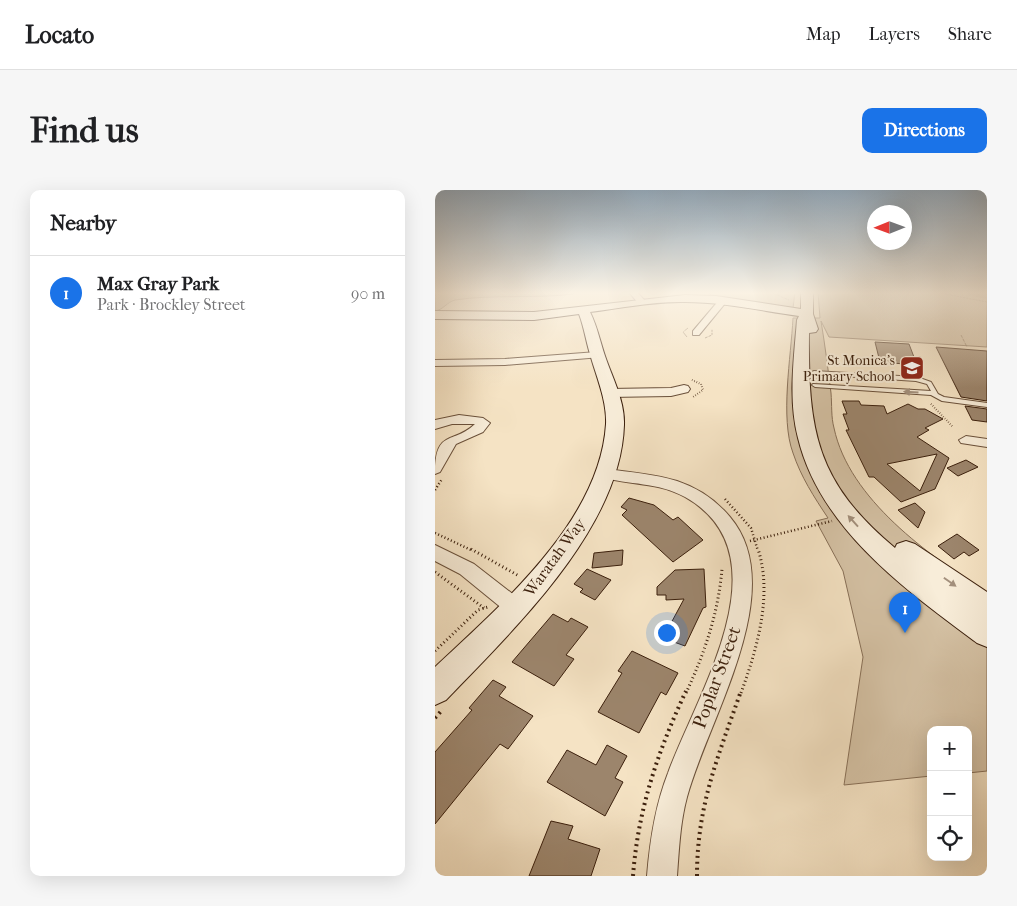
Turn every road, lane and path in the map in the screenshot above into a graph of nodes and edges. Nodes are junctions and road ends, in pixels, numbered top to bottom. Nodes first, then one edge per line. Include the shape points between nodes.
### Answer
1 (587, 324) edge
2 (704, 324) edge
3 (811, 324) edge
4 (696, 333) dead end
5 (961, 335) dead end
6 (967, 347) dead end
7 (597, 355) junction
8 (435, 363) edge
9 (811, 377) junction
10 (689, 389) junction
11 (609, 393) junction
12 (933, 394) junction
13 (930, 403) dead end
14 (987, 405) edge
15 (435, 425) edge
16 (953, 427) dead end
17 (435, 434) edge
18 (966, 440) dead end
19 (451, 441) junction
20 (987, 444) edge
21 (435, 469) edge
22 (605, 474) junction
23 (719, 495) dead end
24 (849, 516) junction
25 (435, 533) edge
26 (747, 542) junction
27 (435, 552) edge
28 (723, 565) dead end
29 (435, 572) edge
30 (977, 601) edge
31 (509, 603) junction
32 (484, 608) junction
33 (987, 634) edge
34 (435, 651) edge
35 (441, 697) edge
36 (435, 718) edge
37 (633, 876) edge
38 (662, 876) edge
39 (697, 876) edge

1 - 7 street, Waratah Way
2 - 4 street
3 - 9 street
5 - 6 path
7 - 8 street via 515,362
7 - 11 street, Waratah Way
12 -> 9 lane
9 - 12 lane via 917,379 935,388 936,393
9 - 24 street via 804,422 812,455
9 -> 30 street via 822,444 849,492 898,545
10 - 10 path via 701,384 703,390 699,395
10 - 11 street
11 - 22 street, Waratah Way via 615,423
12 - 14 lane via 942,399
13 - 16 path
15 - 19 street via 475,419 483,423 478,429
17 - 19 street
18 - 20 street
19 - 21 street
22 - 26 street, Poplar Street via 660,482 693,495
22 - 31 street, Waratah Way via 573,536
23 - 26 path via 741,515
24 - 26 path
30 -> 24 street via 888,556
25 - 31 path via 520,576
26 - 38 street, Poplar Street via 738,614 729,649 673,798
26 - 39 path via 761,555 763,582 758,635 746,683 705,796
27 - 31 street via 467,569
28 - 37 path via 716,614 706,652 667,732 646,792 638,823
29 - 32 path
30 - 33 street
31 - 32 path
31 - 35 street, Waratah Way
32 - 34 path
35 - 36 path

